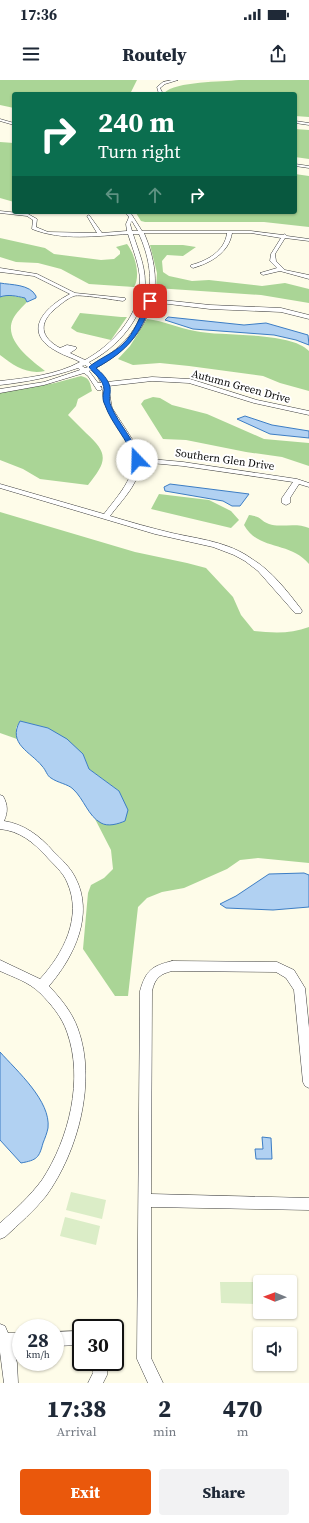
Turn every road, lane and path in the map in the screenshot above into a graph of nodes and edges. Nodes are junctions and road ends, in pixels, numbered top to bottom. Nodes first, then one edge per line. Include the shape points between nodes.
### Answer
1 (168, 80) edge
2 (176, 80) edge
3 (157, 92) edge
4 (0, 122) edge
5 (297, 122) edge
6 (309, 124) edge
7 (12, 125) edge
8 (297, 165) edge
9 (309, 167) edge
10 (0, 212) edge
11 (12, 214) edge
12 (15, 214) edge
13 (129, 214) edge
14 (89, 216) dead end
15 (141, 232) junction
16 (230, 232) junction
17 (130, 233) junction
18 (101, 235) junction
19 (285, 236) junction
20 (309, 240) edge
21 (193, 266) dead end
22 (0, 270) edge
23 (280, 270) junction
24 (263, 273) dead end
25 (309, 277) edge
26 (74, 294) junction
27 (123, 299) dead end
28 (140, 300) junction
29 (150, 301) junction
30 (309, 317) edge
31 (59, 351) junction
32 (65, 354) junction
33 (85, 363) junction
34 (78, 366) junction
35 (92, 367) junction
36 (84, 370) junction
37 (9, 382) junction
38 (0, 383) edge
39 (105, 384) junction
40 (97, 385) junction
41 (11, 389) junction
42 (0, 391) edge
43 (105, 396) junction
44 (309, 413) edge
45 (137, 460) junction
46 (297, 481) junction
47 (309, 485) edge
48 (0, 486) edge
49 (286, 503) dead end
50 (106, 516) junction
51 (298, 611) dead end
52 (0, 799) edge
53 (0, 820) edge
54 (0, 825) edge
55 (0, 965) edge
56 (42, 986) junction
57 (309, 1082) edge
58 (146, 1200) junction
59 (309, 1204) edge
60 (0, 1232) edge
61 (2, 1335) edge
62 (12, 1338) edge
63 (100, 1371) edge
64 (11, 1383) edge
65 (95, 1383) edge
66 (156, 1383) edge

1 - 3 street via 155,85
2 - 3 street via 162,84
4 - 7 street
5 - 6 street
8 - 9 street
10 - 11 street
12 - 18 street via 35,219 34,228 41,232
13 - 15 street
13 - 17 street
14 - 18 street
15 - 16 street
15 - 17 street
15 - 29 street via 152,269
16 - 19 street via 262,232
16 - 21 street via 218,255 212,260
17 - 18 street
17 - 28 street via 142,271
19 - 20 street
19 - 23 street via 272,256 273,262
22 - 26 street via 40,276
23 - 24 street
23 - 25 street
26 - 27 street
26 - 31 street via 50,310 40,328 46,342
28 - 29 street
28 - 33 street via 120,337 102,353
29 - 30 street via 281,310
29 - 35 street via 146,314 129,341 117,352
31 - 32 street
31 - 32 street via 68,347 74,348
32 - 33 street
32 - 34 street via 66,358
33 - 34 street
33 - 35 street
34 - 36 street
34 - 37 street via 44,377
35 - 36 street
35 - 39 street via 101,375
36 - 40 street
36 - 41 street via 51,382
37 - 38 street
37 - 41 street
39 - 40 street, Autumn Green Drive
39 - 43 street
39 - 44 street, Autumn Green Drive via 152,379 190,381 256,402
40 - 43 street
41 - 42 street
43 - 45 street via 116,420 133,446
45 - 46 street, Southern Glen Drive via 183,464
45 - 50 street via 134,476
46 - 47 street, Southern Glen Drive
46 - 49 street via 286,498
48 - 50 street
50 - 51 street via 170,536 206,542 232,550 255,564
52 - 53 street via 3,812
54 - 56 street via 22,830 42,846 71,880 77,895 79,911 74,935 58,966
55 - 56 street
56 - 60 street via 64,1015 77,1042 81,1074 80,1093 71,1132 51,1176 30,1204
57 - 58 street via 299,988 290,974 277,967 172,966 158,969 148,980 146,991
58 - 59 street
58 - 66 street via 144,1360
61 - 62 street
61 - 64 street via 11,1372
63 - 65 street

